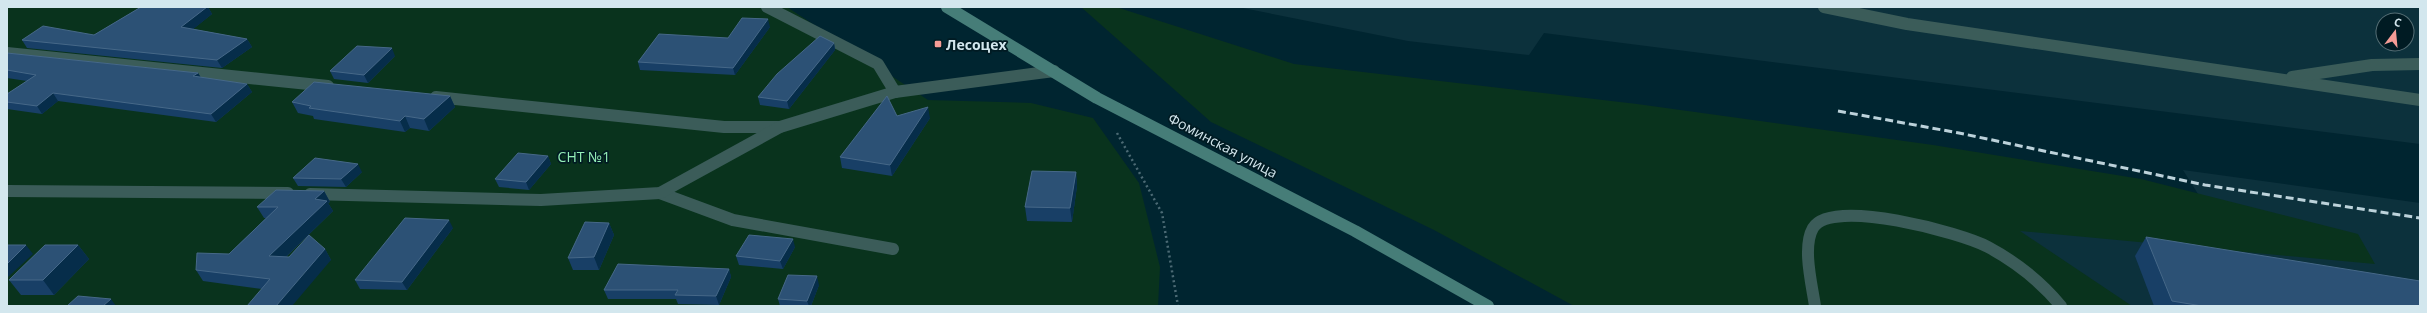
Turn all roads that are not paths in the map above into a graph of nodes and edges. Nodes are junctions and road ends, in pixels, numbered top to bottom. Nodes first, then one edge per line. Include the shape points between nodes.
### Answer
1 (767, 7) edge
2 (946, 7) edge
3 (1824, 7) edge
4 (7, 52) edge
5 (2420, 64) edge
6 (1054, 71) junction
7 (2280, 79) junction
8 (338, 87) edge
9 (895, 92) junction
10 (424, 96) edge
11 (2420, 100) edge
12 (780, 127) junction
13 (7, 191) edge
14 (660, 193) junction
15 (893, 249) dead end
16 (1488, 306) edge
17 (1814, 306) edge
18 (2061, 306) edge

1 - 9 street via 878,64
2 - 6 street, Фоминская улица
3 - 7 street via 1907,24
4 - 8 street
5 - 7 street via 2375,64
6 - 9 street
6 - 16 street, Фоминская улица via 1097,98 1356,231
7 - 11 street
9 - 12 street
10 - 12 street via 724,127
12 - 14 street
13 - 14 street via 244,192 540,200
14 - 15 street via 733,220
17 - 18 street via 1808,237 1814,224 1831,216 1855,214 1950,231 1978,242 2004,256 2036,280

